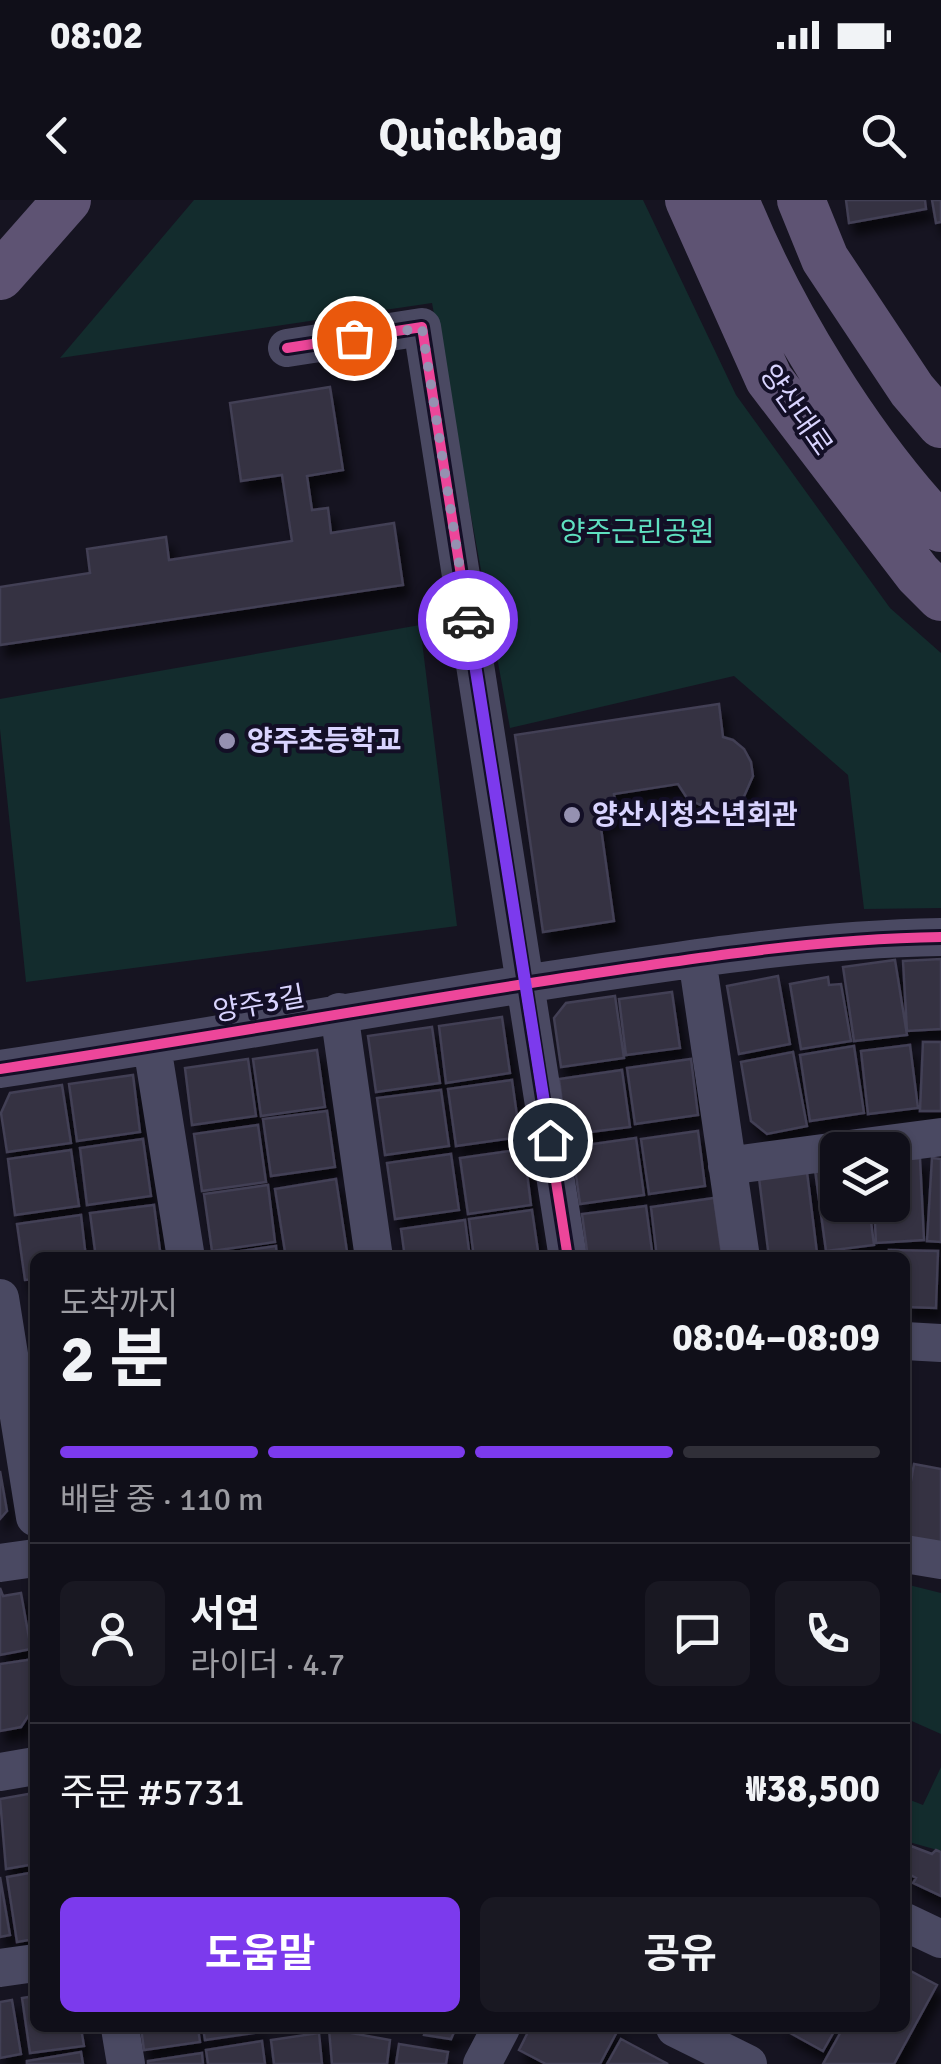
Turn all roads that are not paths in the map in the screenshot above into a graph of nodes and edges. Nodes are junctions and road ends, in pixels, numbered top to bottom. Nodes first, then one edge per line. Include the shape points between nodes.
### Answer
1 (67, 200) edge
2 (689, 200) edge
3 (735, 200) edge
4 (801, 200) edge
5 (0, 276) edge
6 (287, 348) dead end
7 (941, 424) edge
8 (941, 528) edge
9 (941, 597) edge
10 (941, 937) edge
11 (697, 958) junction
12 (526, 984) junction
13 (339, 1012) junction
14 (152, 1046) junction
15 (0, 1069) edge
16 (941, 1136) edge
17 (910, 1140) edge
18 (820, 1153) edge
19 (727, 1166) junction
20 (185, 1252) edge
21 (373, 1252) edge
22 (567, 1252) edge
23 (740, 1252) edge
24 (0, 1298) edge
25 (910, 1342) edge
26 (941, 1343) edge
27 (5, 1356) edge
28 (30, 1490) edge
29 (910, 1555) edge
30 (30, 1559) edge
31 (941, 1560) edge
32 (0, 1563) edge
33 (30, 1767) edge
34 (0, 1772) edge
35 (910, 1924) edge
36 (941, 1939) edge
37 (30, 1964) edge
38 (0, 1968) edge
39 (121, 2032) edge
40 (498, 2032) edge
41 (681, 2032) edge
42 (725, 2059) edge
43 (126, 2064) edge
44 (482, 2064) edge

1 - 5 main road
2 - 9 main road, 양산대로 via 769,379
3 - 8 main road, 양산대로 via 757,255 833,387 910,496
4 - 7 main road via 826,259
6 - 12 street via 422,328
10 - 11 street, 양주3길 via 769,946
11 - 12 street, 양주3길
11 - 19 street
12 - 13 street, 양주3길
12 - 22 street
13 - 14 street, 양주3길
13 - 21 street, 양주3길
14 - 15 street, 양주3길
14 - 20 street
16 - 17 street
18 - 19 street
19 - 23 street
24 - 27 street
25 - 26 street
27 - 28 street
29 - 31 street
30 - 32 street
33 - 34 street
35 - 36 street
37 - 38 street
39 - 43 street
40 - 44 street
41 - 42 street

